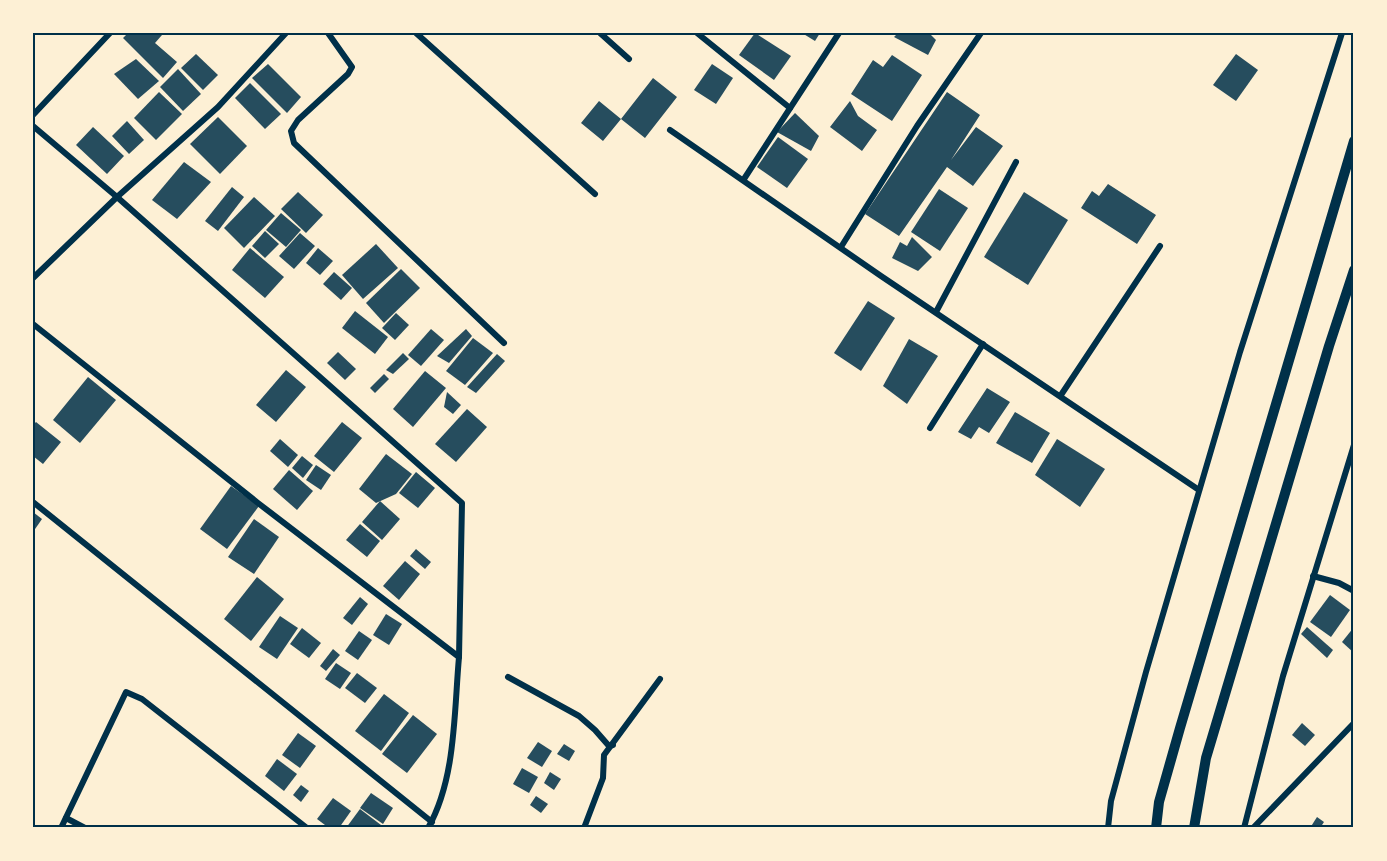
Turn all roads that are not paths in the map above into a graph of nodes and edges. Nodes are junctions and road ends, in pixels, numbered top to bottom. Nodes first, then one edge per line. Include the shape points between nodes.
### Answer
1 (110, 33) edge
2 (286, 33) edge
3 (328, 33) edge
4 (416, 33) edge
5 (600, 33) edge
6 (697, 33) edge
7 (839, 33) edge
8 (981, 33) edge
9 (1342, 33) edge
10 (629, 59) dead end
11 (790, 108) junction
12 (33, 115) edge
13 (33, 126) edge
14 (670, 130) dead end
15 (1354, 141) edge
16 (1016, 162) dead end
17 (744, 179) junction
18 (595, 194) dead end
19 (117, 197) junction
20 (1160, 246) dead end
21 (841, 247) junction
22 (1354, 270) edge
23 (33, 278) edge
24 (936, 312) junction
25 (33, 324) edge
26 (504, 343) dead end
27 (983, 344) junction
28 (1061, 395) junction
29 (930, 428) dead end
30 (1354, 445) edge
31 (1199, 490) junction
32 (33, 502) edge
33 (1313, 576) junction
34 (1354, 591) edge
35 (459, 657) junction
36 (508, 677) dead end
37 (660, 679) dead end
38 (1354, 723) edge
39 (613, 746) junction
40 (66, 818) junction
41 (430, 825) edge
42 (61, 828) edge
43 (85, 828) edge
44 (307, 828) edge
45 (584, 828) edge
46 (1108, 828) edge
47 (1156, 828) edge
48 (1194, 828) edge
49 (1245, 828) edge
50 (1253, 828) edge

1 - 12 street
2 - 19 street via 218,108
3 - 26 street via 352,67 298,120 291,131 294,143
4 - 18 street
5 - 10 street
6 - 11 street
7 - 11 street
8 - 21 street
9 - 31 street
11 - 17 street
13 - 19 street
14 - 17 street
15 - 47 street via 1180,728 1159,802
16 - 24 street
17 - 21 street
19 - 23 street
19 - 35 street via 462,503
20 - 28 street
21 - 24 street
22 - 48 street via 1206,758
24 - 27 street
25 - 35 street
27 - 28 street
27 - 29 street
28 - 31 street
30 - 33 street
31 - 46 street via 1111,801
32 - 41 street
33 - 34 street
33 - 49 street via 1283,675
35 - 41 street via 451,747 439,809
36 - 39 street via 579,716
37 - 39 street
38 - 50 street
39 - 45 street via 604,755 603,778
40 - 42 street
40 - 43 street
40 - 44 street via 126,692 142,699

